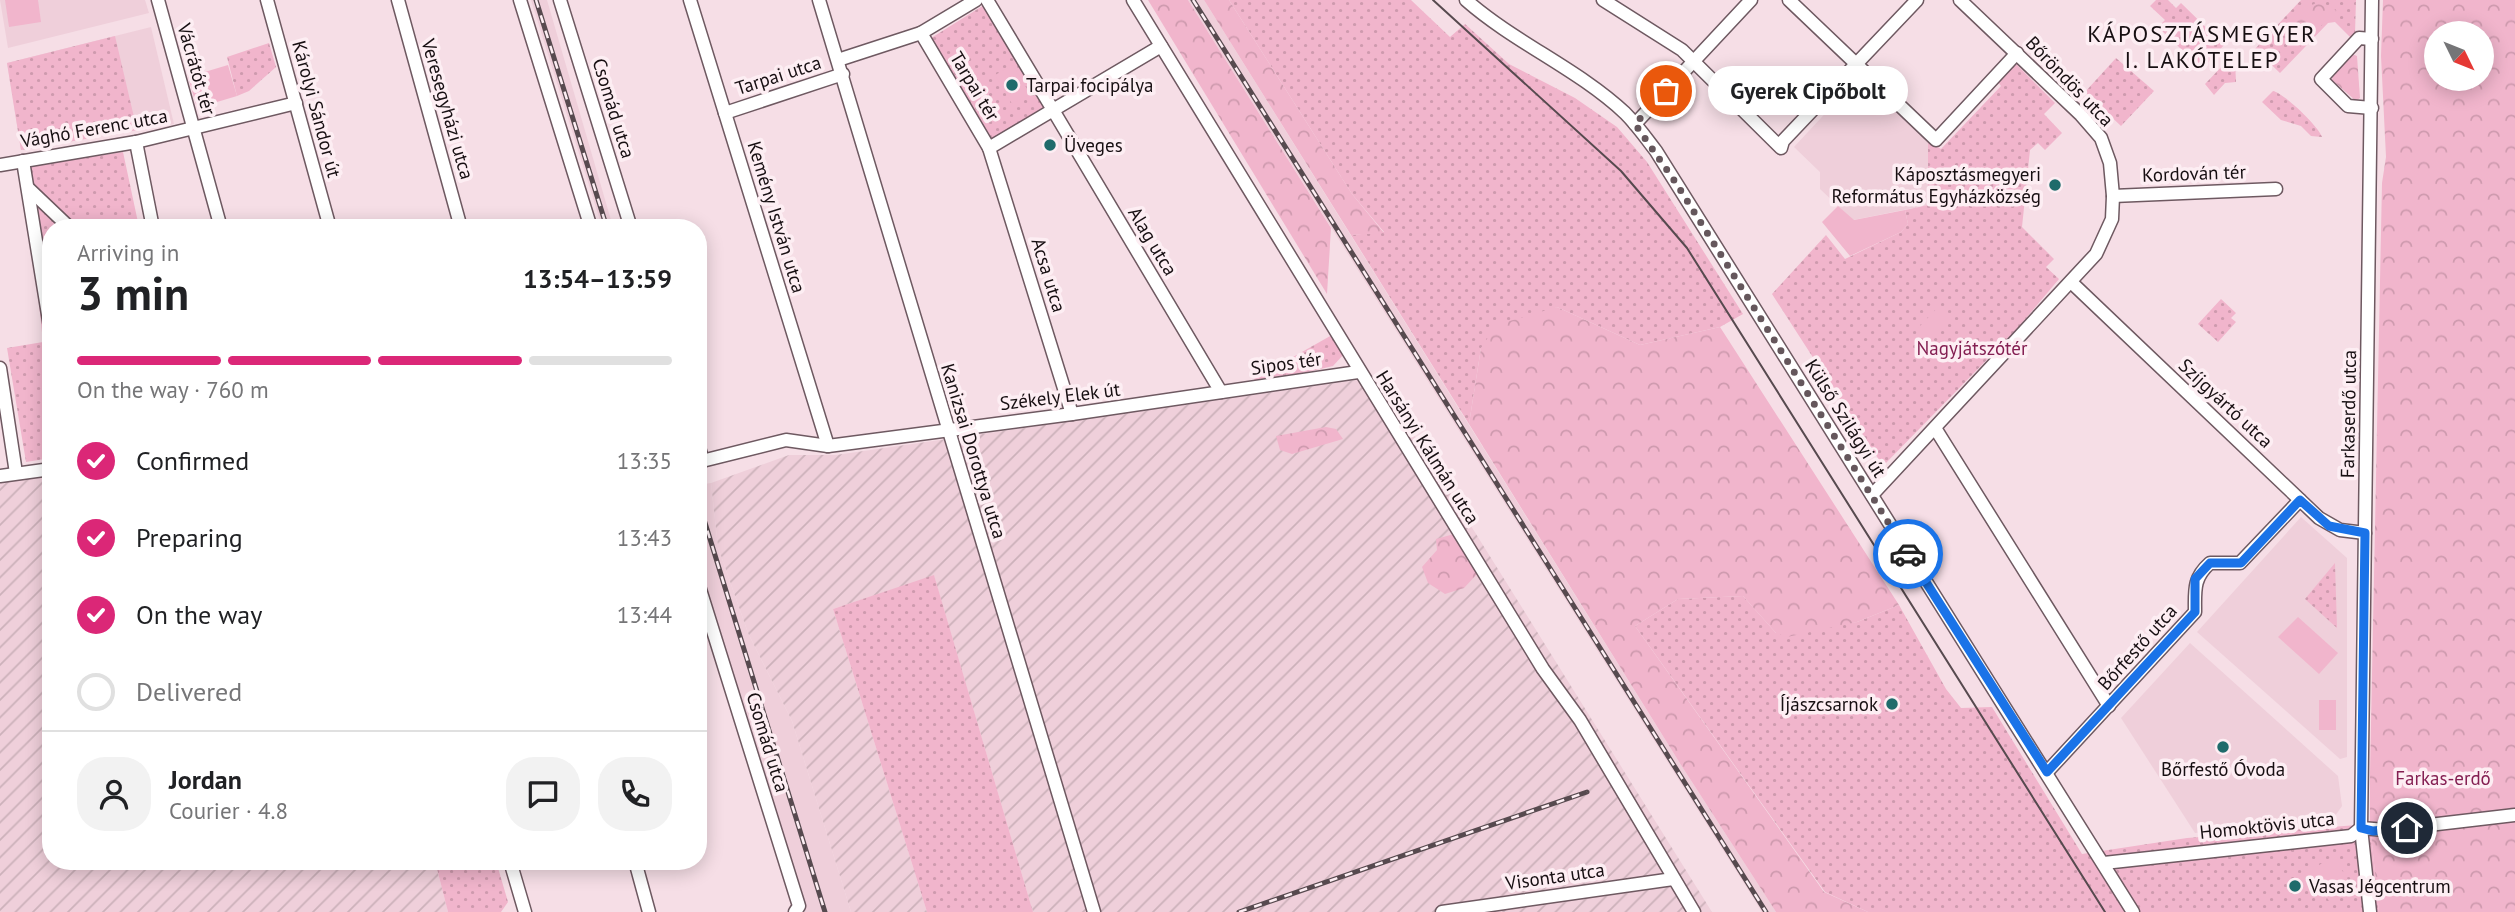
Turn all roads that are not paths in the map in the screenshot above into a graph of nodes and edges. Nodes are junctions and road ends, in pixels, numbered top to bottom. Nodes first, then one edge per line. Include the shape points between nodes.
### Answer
1 (158, 0) edge
2 (267, 0) edge
3 (398, 0) edge
4 (520, 0) edge
5 (560, 0) edge
6 (690, 0) edge
7 (819, 0) edge
8 (976, 0) edge
9 (987, 0) edge
10 (1133, 0) edge
11 (1466, 0) edge
12 (1603, 0) edge
13 (1751, 0) edge
14 (1789, 0) edge
15 (1917, 0) edge
16 (1961, 0) edge
17 (2372, 0) edge
18 (921, 33) junction
19 (2372, 38) junction
20 (1161, 46) junction
21 (2017, 53) junction
22 (838, 60) junction
23 (1694, 61) junction
24 (1855, 64) junction
25 (843, 75) junction
26 (296, 103) junction
27 (2372, 108) junction
28 (1053, 110) junction
29 (725, 113) junction
30 (1635, 124) junction
31 (194, 129) junction
32 (136, 142) junction
33 (989, 148) junction
34 (23, 162) junction
35 (0, 165) edge
36 (27, 188) junction
37 (2276, 189) dead end
38 (2113, 196) junction
39 (60, 219) edge
40 (151, 219) edge
41 (219, 219) edge
42 (328, 219) edge
43 (459, 219) edge
44 (588, 219) edge
45 (628, 219) edge
46 (40, 260) joint
47 (42, 273) edge
48 (2071, 282) junction
49 (0, 368) edge
50 (1358, 372) junction
51 (1221, 392) junction
52 (1072, 414) junction
53 (1935, 428) junction
54 (947, 429) junction
55 (828, 446) junction
56 (707, 460) edge
57 (42, 470) edge
58 (16, 473) junction
59 (0, 476) edge
60 (1872, 495) junction
61 (2300, 500) junction
62 (2365, 533) junction
63 (707, 612) edge
64 (2109, 706) junction
65 (2047, 772) junction
66 (2515, 815) edge
67 (2361, 828) junction
68 (2104, 863) junction
69 (513, 870) edge
70 (637, 870) edge
71 (1673, 879) junction
72 (525, 912) edge
73 (649, 912) edge
74 (795, 912) edge
75 (1094, 912) edge
76 (1441, 912) edge
77 (1694, 912) edge
78 (2133, 912) edge
79 (2371, 912) edge

1 - 31 street, Vácrátót tér
2 - 26 street, Károlyi Sándor út
3 - 43 street, Veresegyházi utca
4 - 44 street
5 - 45 street, Csomád utca
6 - 29 street, Kemény István utca
7 - 22 street, Kanizsai Dorottya utca
8 - 18 street
9 - 28 street
10 - 20 street, Harsányi Kálmán utca
11 - 30 street, Külső Szilágyi út via 1606,97
12 - 23 street
13 - 23 street
14 - 24 street
15 - 24 street
16 - 21 street, Bőröndös utca
17 - 19 street, Farkaserdő utca
18 - 22 street, Tarpai utca
18 - 33 street, Tarpai tér
19 - 27 street, Farkaserdő utca
19 - 27 street via 2359,38 2321,79 2348,106
20 - 28 street, Tarpai tér
20 - 50 street, Harsányi Kálmán utca
21 - 24 street via 1936,139
21 - 38 street, Bőröndös utca via 2101,138 2110,163
22 - 25 street, Kanizsai Dorottya utca
23 - 24 street via 1781,148
23 - 30 street
25 - 29 street, Tarpai utca
25 - 54 street, Kanizsai Dorottya utca
26 - 31 street, Vácrátót tér
26 - 42 street, Károlyi Sándor út
27 - 62 street, Farkaserdő utca
28 - 33 street, Tarpai tér
28 - 51 street, Alag utca
29 - 55 street, Kemény István utca
30 - 60 street, Külső Szilágyi út
31 - 32 street, Vághó Ferenc utca
31 - 41 street
32 - 34 street, Vághó Ferenc utca
32 - 40 street
33 - 52 street, Acsa utca
34 - 35 street, Vághó Ferenc utca
34 - 36 street
36 - 39 street
36 - 46 street
37 - 38 street, Kordován tér
38 - 48 street, Bőröndös utca via 2112,219 2103,244
46 - 47 street
48 - 53 street, Bőröndös utca
48 - 61 street, Szíjgyártó utca
49 - 58 street
50 - 51 street, Sipos tér
50 - 71 street, Harsányi Kálmán utca via 1543,669 1580,720
51 - 52 street, Székely Elek út
52 - 54 street, Székely Elek út
53 - 60 street, Bőröndös utca
53 - 64 street
54 - 55 street, Székely Elek út
54 - 75 street, Kanizsai Dorottya utca
55 - 56 street, Székely Elek út via 786,440
57 - 58 street
58 - 59 street
60 - 65 street, Külső Szilágyi út
61 - 62 street, Szíjgyártó utca via 2329,526
61 - 64 street, Bőrfestő utca via 2241,563 2210,563 2202,570 2195,579 2195,612
62 - 67 street, Farkaserdő utca
63 - 74 street, Csomád utca via 799,905
64 - 65 street, Bőrfestő utca
65 - 68 street, Külső Szilágyi út
66 - 67 street, Homoktövis utca via 2386,830
67 - 68 street, Homoktövis utca via 2351,836
67 - 79 street, Farkaserdő utca
68 - 78 street, Külső Szilágyi út
69 - 72 street
70 - 73 street
71 - 76 street, Visonta utca
71 - 77 street, Harsányi Kálmán utca

